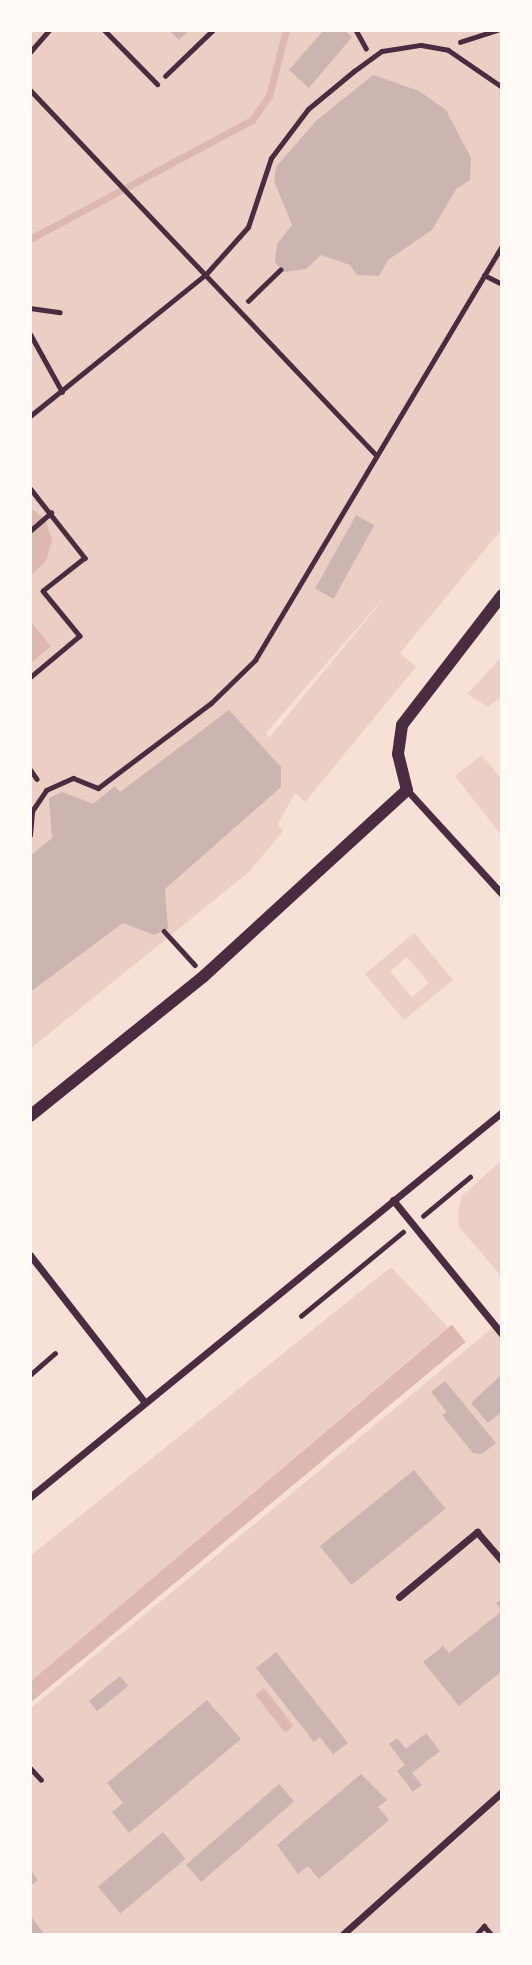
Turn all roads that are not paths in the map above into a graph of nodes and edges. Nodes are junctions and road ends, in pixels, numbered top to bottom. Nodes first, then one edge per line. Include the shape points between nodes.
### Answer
1 (49, 30) edge
2 (104, 30) edge
3 (30, 52) edge
4 (157, 84) road end
5 (502, 87) edge
6 (30, 90) edge
7 (502, 245) edge
8 (206, 274) junction
9 (484, 275) junction
10 (502, 284) edge
11 (30, 334) edge
12 (62, 392) junction
13 (30, 416) edge
14 (375, 454) junction
15 (502, 595) edge
16 (407, 790) junction
17 (30, 835) edge
18 (502, 894) edge
19 (502, 1112) edge
20 (30, 1116) edge
21 (393, 1200) junction
22 (30, 1255) edge
23 (500, 1331) edge
24 (143, 1400) junction
25 (30, 1497) edge
26 (502, 1561) edge
27 (399, 1597) dead end
28 (30, 1768) edge
29 (41, 1780) dead end
30 (502, 1792) edge
31 (342, 1935) edge

1 - 3 lane
2 - 4 lane
5 - 8 lane via 448,50 421,45 382,51 307,109 271,158 248,227
6 - 8 lane
7 - 9 lane
8 - 12 lane
8 - 14 lane
9 - 10 lane
9 - 14 lane
11 - 12 lane
12 - 13 lane
14 - 17 lane via 255,660 211,703 98,788 73,778 46,790 32,811
15 - 16 street via 402,725 398,754
16 - 18 street
16 - 20 street via 205,976
19 - 21 street
21 - 23 street
21 - 24 street
22 - 24 street
24 - 25 street
26 - 27 street via 477,1532
28 - 29 lane
30 - 31 street

